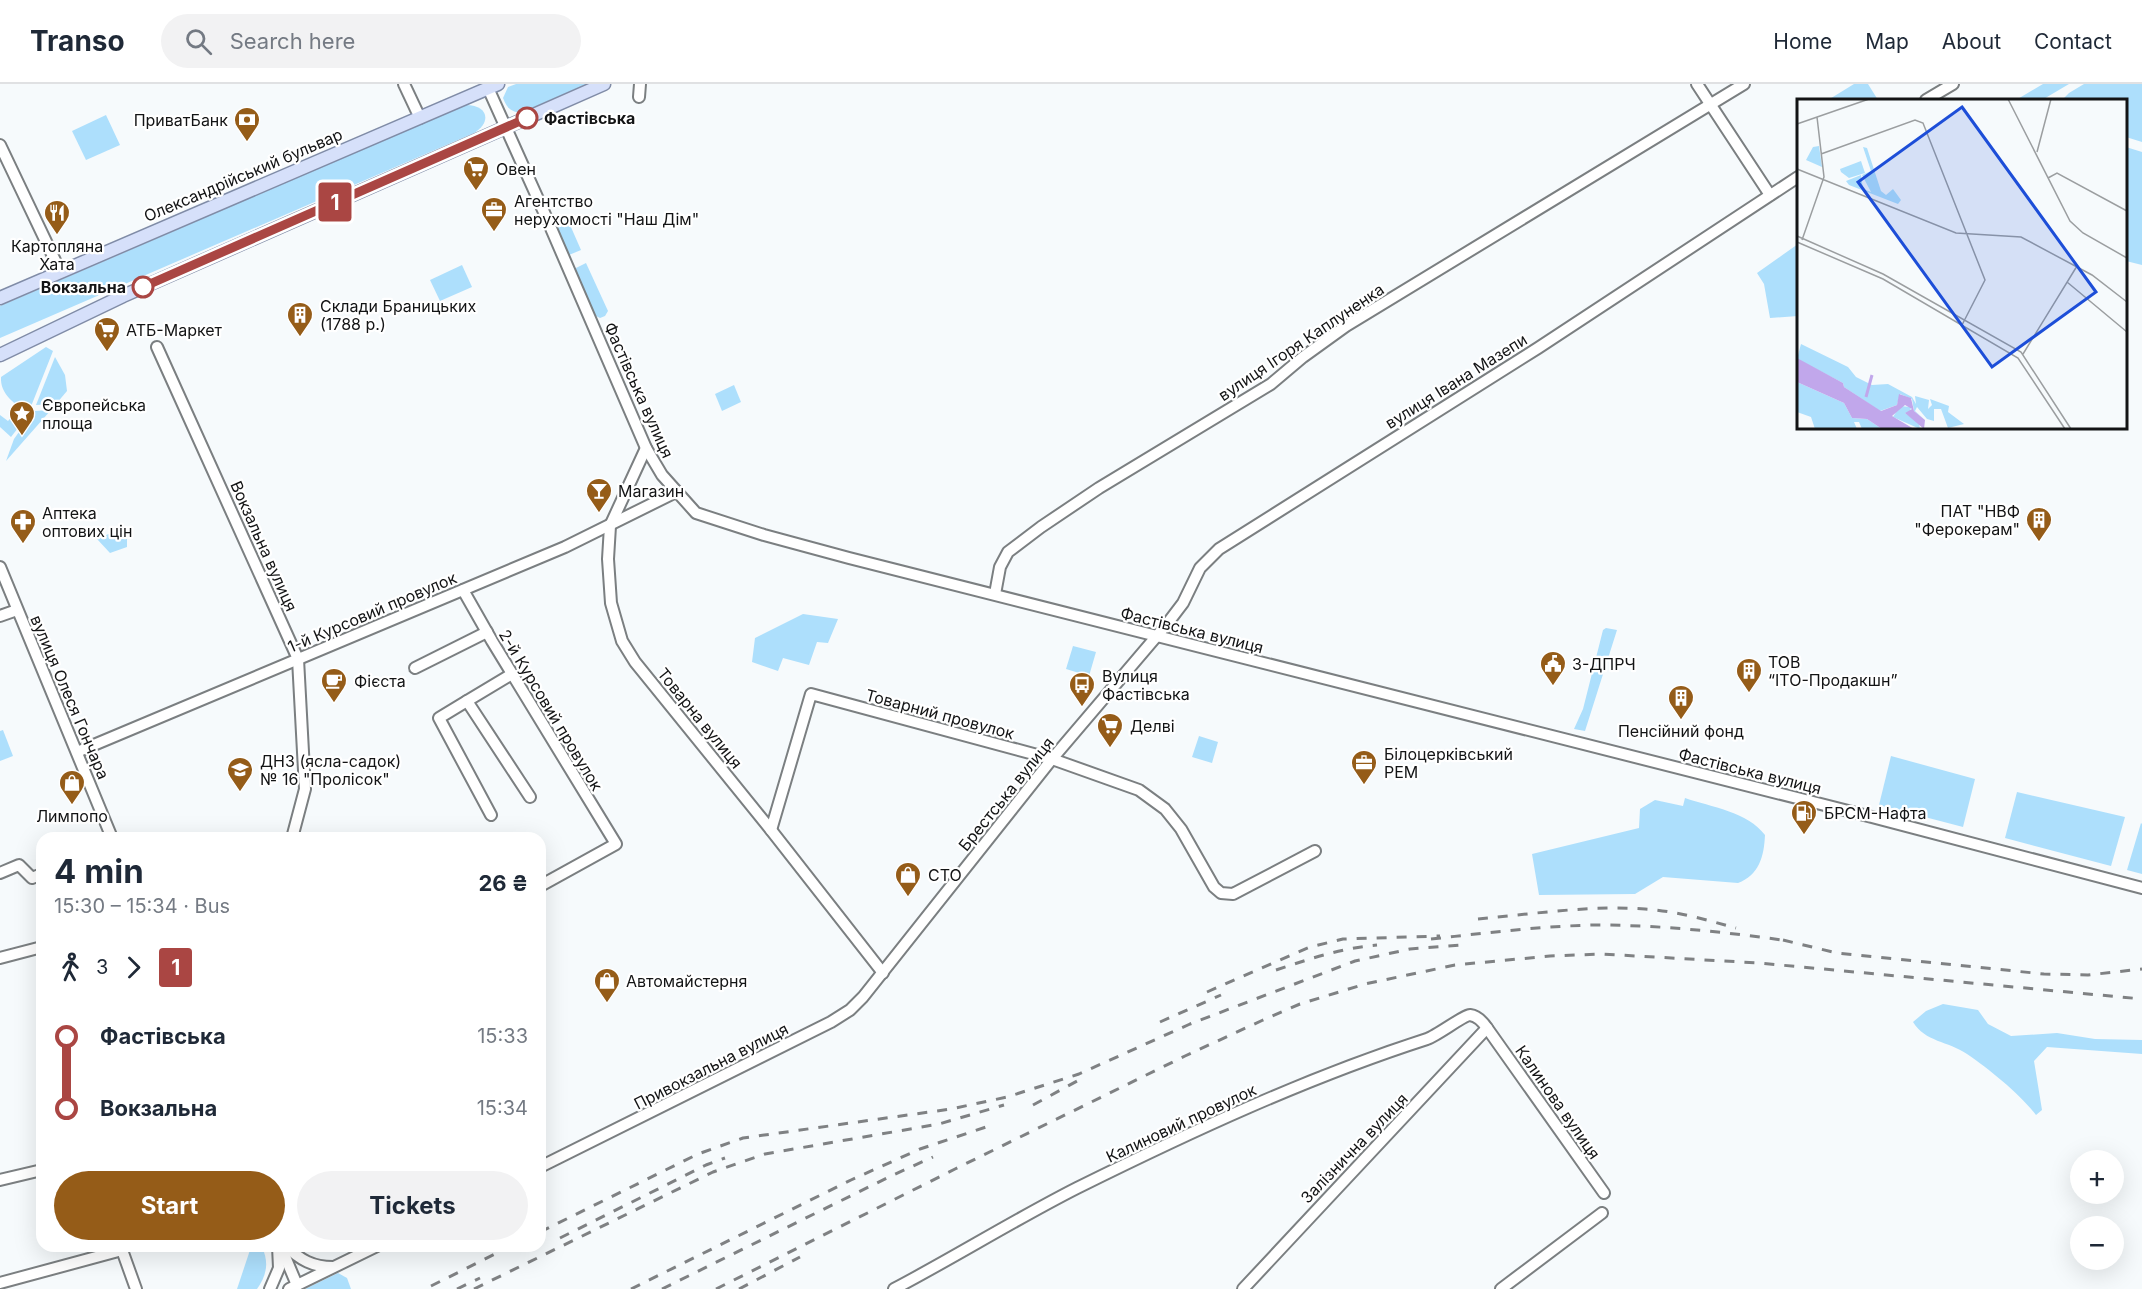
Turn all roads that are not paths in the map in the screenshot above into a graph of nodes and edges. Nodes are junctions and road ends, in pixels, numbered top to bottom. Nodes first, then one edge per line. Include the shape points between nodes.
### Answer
1 (404, 84) edge
2 (604, 84) edge
3 (640, 84) edge
4 (1697, 84) edge
5 (1744, 84) edge
6 (1953, 84) edge
7 (493, 86) edge
8 (639, 97) dead end
9 (1928, 99) edge
10 (1711, 105) junction
11 (420, 118) junction
12 (506, 126) junction
13 (0, 145) edge
14 (1797, 178) edge
15 (1770, 195) junction
16 (60, 271) junction
17 (0, 298) edge
18 (157, 346) dead end
19 (0, 355) edge
20 (646, 448) junction
21 (676, 492) junction
22 (610, 526) junction
23 (0, 567) edge
24 (463, 590) junction
25 (995, 594) junction
26 (17, 610) junction
27 (0, 616) edge
28 (487, 632) junction
29 (1156, 637) junction
30 (298, 659) junction
31 (416, 668) dead end
32 (512, 674) junction
33 (467, 701) junction
34 (77, 752) junction
35 (1052, 759) junction
36 (530, 797) dead end
37 (491, 815) dead end
38 (771, 830) junction
39 (110, 832) edge
40 (294, 832) edge
41 (1315, 851) dead end
42 (0, 873) edge
43 (36, 875) edge
44 (546, 883) edge
45 (2142, 888) edge
46 (36, 949) edge
47 (0, 958) edge
48 (882, 973) junction
49 (1487, 1028) junction
50 (546, 1164) edge
51 (36, 1171) edge
52 (0, 1180) edge
53 (1604, 1193) dead end
54 (1602, 1213) dead end
55 (115, 1252) edge
56 (123, 1252) edge
57 (279, 1252) edge
58 (281, 1252) edge
59 (292, 1252) edge
60 (365, 1252) edge
61 (336, 1267) junction
62 (0, 1283) edge
63 (293, 1287) edge
64 (136, 1289) edge
65 (270, 1289) edge
66 (894, 1289) edge
67 (1243, 1289) edge
68 (1501, 1289) edge

1 - 11 street
2 - 12 main road
3 - 8 street
4 - 10 street
5 - 10 street, вулиця Ігоря Каплуненка
6 - 9 street
7 - 11 main road, Олександрійський бульвар
7 - 12 street, Фастівська вулиця
10 - 15 street
10 - 25 street, вулиця Ігоря Каплуненка via 1346,326 1271,384 1041,527 1008,552 1000,567
11 - 16 main road, Олександрійський бульвар
12 - 19 main road via 134,291
12 - 20 street, Фастівська вулиця
13 - 16 street
14 - 15 street, вулиця Івана Мазепи
15 - 29 street, вулиця Івана Мазепи via 1538,348 1219,549 1200,568 1183,603
16 - 17 main road, Олександрійський бульвар
18 - 30 street, Вокзальна вулиця
20 - 21 street, Фастівська вулиця
20 - 22 street, Товарна вулиця
21 - 22 street, 1-й Курсовий провулок
21 - 25 street, Фастівська вулиця via 696,513 724,523
22 - 24 street, 1-й Курсовий провулок
22 - 38 street, Товарна вулиця via 611,603 622,641
23 - 26 street, вулиця Олеся Гончара
24 - 28 street, 2-й Курсовий провулок
24 - 30 street, 1-й Курсовий провулок
25 - 29 street, Фастівська вулиця
26 - 27 street
26 - 34 street, вулиця Олеся Гончара
28 - 31 street
28 - 32 street, 2-й Курсовий провулок
29 - 35 street, Брестська вулиця
29 - 45 street, Фастівська вулиця
30 - 34 street, 1-й Курсовий провулок
30 - 40 street, Вокзальна вулиця via 305,789
32 - 33 street
32 - 44 street, 2-й Курсовий провулок via 616,844
33 - 36 street
33 - 37 street via 439,718
34 - 39 street, вулиця Олеся Гончара
35 - 38 street, Товарний провулок via 811,694
35 - 41 street, Товарний провулок via 1139,790 1165,809 1221,893 1233,894
35 - 48 street, Брестська вулиця
38 - 48 street, Товарна вулиця
42 - 43 street via 19,865
46 - 47 street
48 - 50 street, Привокзальна вулиця via 850,1010 831,1022
49 - 53 street, Калинова вулиця
49 - 66 street, Калиновий провулок via 1481,1020 1466,1016 1434,1037 1365,1059 1281,1094 1076,1189
49 - 67 street, Залізнична вулиця
51 - 52 street
54 - 68 street
55 - 62 street
56 - 64 street
57 - 65 street via 279,1268
58 - 63 street
59 - 61 street via 310,1264
60 - 61 street
61 - 63 street

